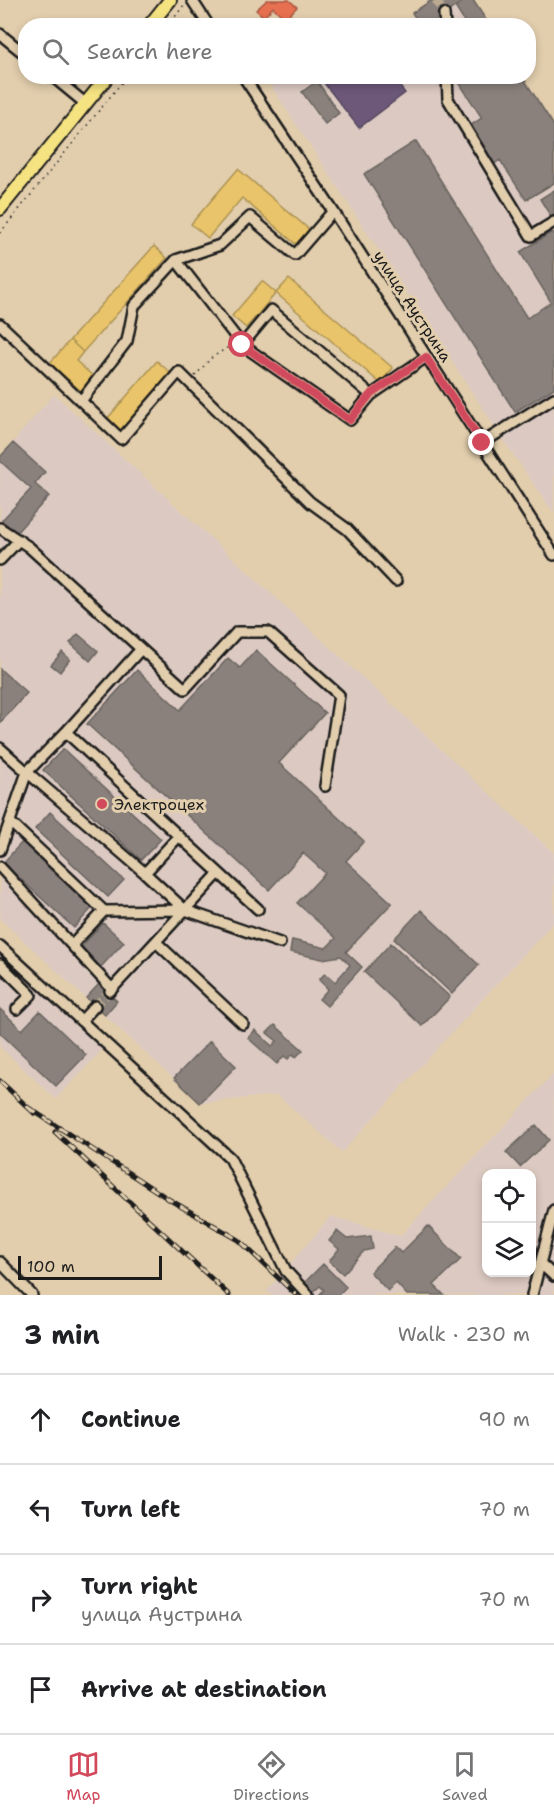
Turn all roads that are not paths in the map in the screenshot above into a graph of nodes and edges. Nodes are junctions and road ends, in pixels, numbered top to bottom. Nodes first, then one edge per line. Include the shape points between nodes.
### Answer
1 (190, 0) edge
2 (168, 1) edge
3 (444, 14) tunnel mouth
4 (155, 18) edge
5 (203, 18) edge
6 (444, 18) edge
7 (0, 34) edge
8 (18, 49) edge
9 (62, 84) edge
10 (102, 84) edge
11 (248, 84) edge
12 (447, 84) edge
13 (86, 104) junction
14 (0, 209) edge
15 (333, 212) junction
16 (554, 222) edge
17 (176, 260) junction
18 (0, 324) edge
19 (240, 343) junction
20 (426, 357) junction
21 (370, 395) junction
22 (554, 398) edge
23 (81, 401) junction
24 (482, 443) junction
25 (0, 528) edge
26 (18, 540) junction
27 (554, 555) edge
28 (0, 560) edge
29 (396, 581) dead end
30 (141, 649) junction
31 (66, 732) junction
32 (0, 748) edge
33 (27, 772) junction
34 (325, 786) dead end
35 (10, 822) junction
36 (179, 836) junction
37 (0, 850) edge
38 (0, 867) edge
39 (145, 873) junction
40 (219, 873) junction
41 (258, 909) dead end
42 (185, 910) junction
43 (104, 911) junction
44 (156, 942) junction
45 (280, 943) dead end
46 (72, 945) junction
47 (0, 946) edge
48 (0, 964) edge
49 (95, 1006) tunnel mouth
50 (17, 1009) dead end
51 (81, 1021) junction
52 (243, 1024) dead end
53 (554, 1210) edge
54 (0, 1262) edge
55 (540, 1263) junction
56 (554, 1276) edge
57 (32, 1295) edge
58 (308, 1295) edge
59 (532, 1295) edge

1 - 5 street
2 - 4 main road
3 - 6 street
7 - 8 street
9 - 13 street
10 - 13 main road
11 - 15 street, улица Аустрина
12 - 16 street via 448,99 531,236
13 - 14 main road
15 - 17 street via 296,255 250,217 220,245
15 - 20 street, улица Аустрина
17 - 19 street
17 - 23 street via 134,306 127,341
18 - 23 street
19 - 21 street via 350,420
19 - 21 street via 271,310
20 - 21 street
20 - 24 street, улица Аустрина
22 - 24 street
23 - 29 street via 121,439 179,372 310,502 347,529
24 - 27 street, улица Аустрина
25 - 26 street
26 - 28 street
26 - 30 street
30 - 31 street
30 - 34 street via 185,689 237,632 268,632 339,695
31 - 33 street
31 - 36 street
32 - 33 street
33 - 35 street
33 - 39 street
35 - 37 street
35 - 43 street
36 - 39 street
36 - 40 street
38 - 46 street
39 - 42 street
40 - 41 street
40 - 42 street
42 - 43 street
42 - 44 street
42 - 45 street
43 - 46 street
44 - 46 street via 110,991
44 - 52 street
47 - 51 street
48 - 50 street via 31,995
49 - 51 street
51 - 58 street via 230,1158 286,1271
53 - 55 street
54 - 57 street
55 - 56 street
55 - 59 street

